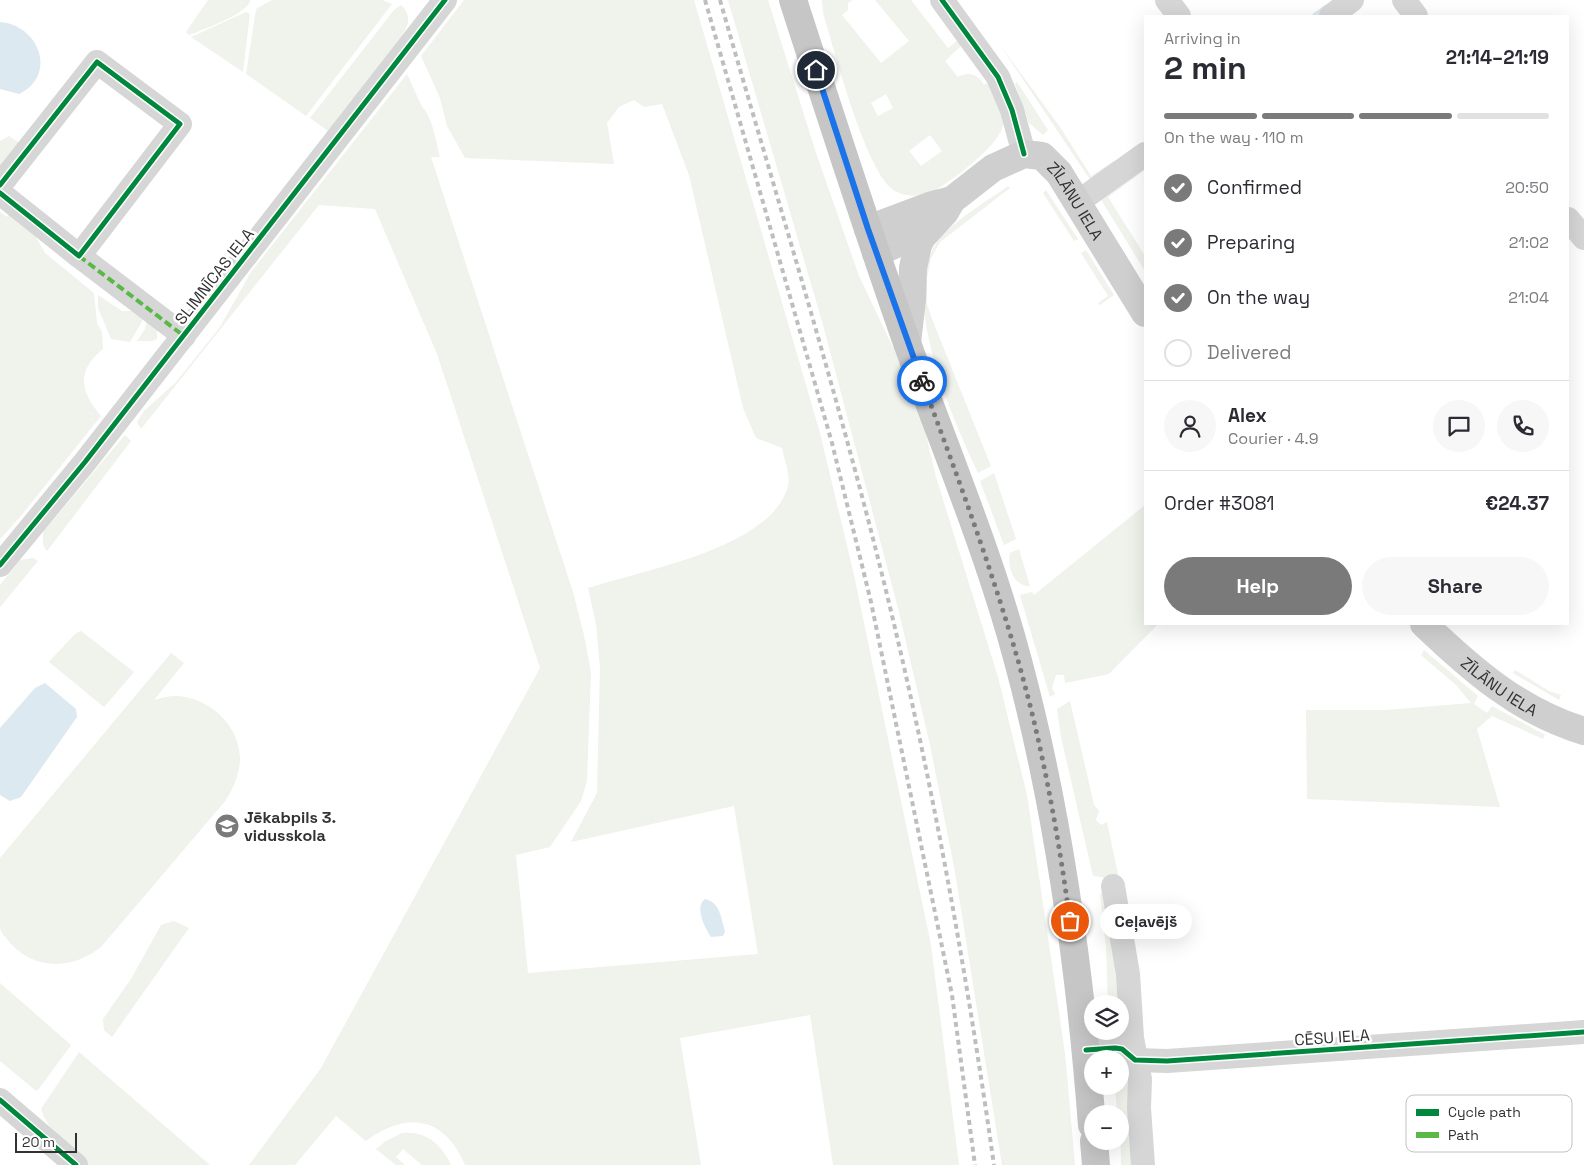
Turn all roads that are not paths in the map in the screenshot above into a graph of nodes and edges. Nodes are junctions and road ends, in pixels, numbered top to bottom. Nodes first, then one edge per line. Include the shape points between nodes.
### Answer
1 (793, 0) edge
2 (942, 0) edge
3 (1167, 0) edge
4 (1352, 0) edge
5 (1404, 0) edge
6 (441, 1) edge
7 (1178, 15) edge
8 (1332, 15) edge
9 (1415, 15) edge
10 (1024, 154) junction
11 (1144, 155) edge
12 (0, 185) edge
13 (0, 193) edge
14 (952, 200) junction
15 (1078, 202) junction
16 (1569, 220) edge
17 (927, 230) junction
18 (1584, 238) edge
19 (872, 241) junction
20 (79, 256) junction
21 (1144, 311) edge
22 (184, 336) junction
23 (907, 342) junction
24 (0, 565) edge
25 (1425, 625) edge
26 (1584, 732) edge
27 (1113, 886) dead end
28 (1584, 1032) edge
29 (1086, 1050) joint
30 (1120, 1050) edge
31 (1129, 1055) edge
32 (1136, 1060) junction
33 (0, 1100) edge
34 (1095, 1150) edge
35 (76, 1165) edge
36 (1096, 1165) edge
37 (1143, 1165) edge

1 - 19 highway
2 - 10 street via 998,77 1012,110
3 - 7 street
4 - 8 street
5 - 9 street
6 - 22 street, SLIMNĪCAS IELA
10 - 14 main road, ZĪLĀNU IELA via 993,168
10 - 15 main road, ZĪLĀNU IELA via 1036,154 1047,159
11 - 15 street
12 - 20 street via 97,62 180,124
13 - 20 street
14 - 17 main road, ZĪLĀNU IELA
14 - 19 main road, ZĪLĀNU IELA via 932,205
15 - 21 main road, ZĪLĀNU IELA
16 - 18 street
17 - 19 main road, ZĪLĀNU IELA
17 - 23 main road, ZĪLĀNU IELA via 915,255
19 - 23 highway
20 - 22 street
22 - 24 street, SLIMNĪCAS IELA
23 - 29 highway via 981,542 1018,659 1055,825
25 - 26 main road, ZĪLĀNU IELA via 1497,688 1523,705
27 - 32 street via 1128,974
28 - 32 street, CĒSU IELA via 1167,1061
29 - 30 street, CĒSU IELA
31 - 32 street, CĒSU IELA
32 - 37 street via 1140,1079
33 - 35 street
34 - 36 highway

